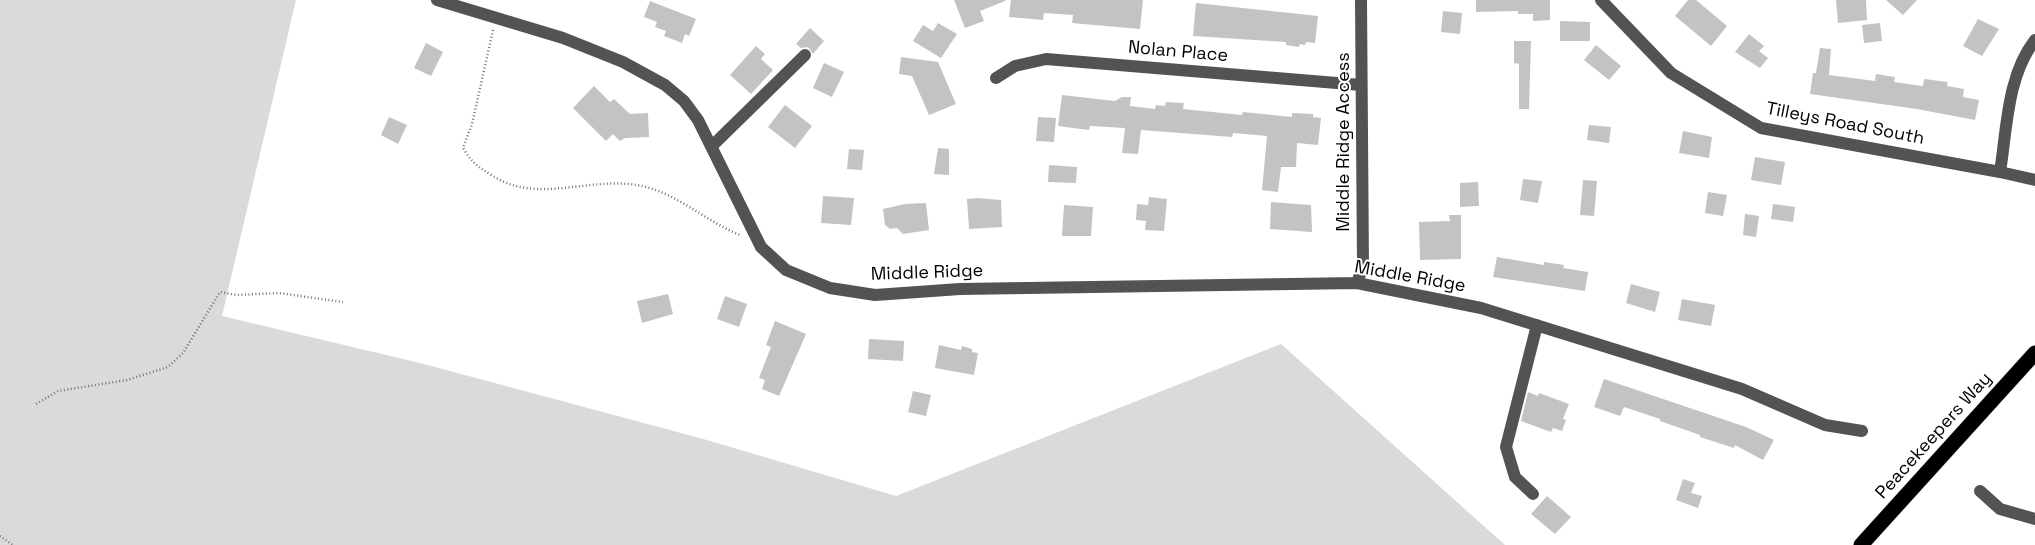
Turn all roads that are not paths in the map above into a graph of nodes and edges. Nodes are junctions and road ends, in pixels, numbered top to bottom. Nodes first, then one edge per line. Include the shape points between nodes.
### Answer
1 (437, 0) edge
2 (1361, 0) edge
3 (1601, 0) edge
4 (2035, 40) edge
5 (805, 55) dead end
6 (996, 78) dead end
7 (1361, 85) junction
8 (712, 146) junction
9 (2000, 172) junction
10 (2035, 180) edge
11 (1357, 283) junction
12 (1537, 325) junction
13 (2035, 353) edge
14 (1862, 430) dead end
15 (1980, 491) dead end
16 (1533, 494) dead end
17 (2035, 519) edge
18 (1861, 545) edge

1 - 8 street, Middle Ridge via 588,47 652,78 684,101
2 - 7 street, Middle Ridge Access
3 - 9 street, Tilleys Road South via 1671,74 1760,128
4 - 9 street via 2024,54 2015,79
5 - 8 street
6 - 7 street, Nolan Place via 1015,66 1046,59
7 - 11 street, Middle Ridge Access via 1363,266
8 - 11 street, Middle Ridge via 759,243 786,270 830,288 874,295 960,289
9 - 10 street, Tilleys Road South
11 - 12 street, Middle Ridge via 1481,308
12 - 14 street, Middle Ridge via 1742,389 1825,425
12 - 16 street via 1506,447 1515,477
13 - 18 highway, Peacekeepers Way
15 - 17 street via 2000,509

